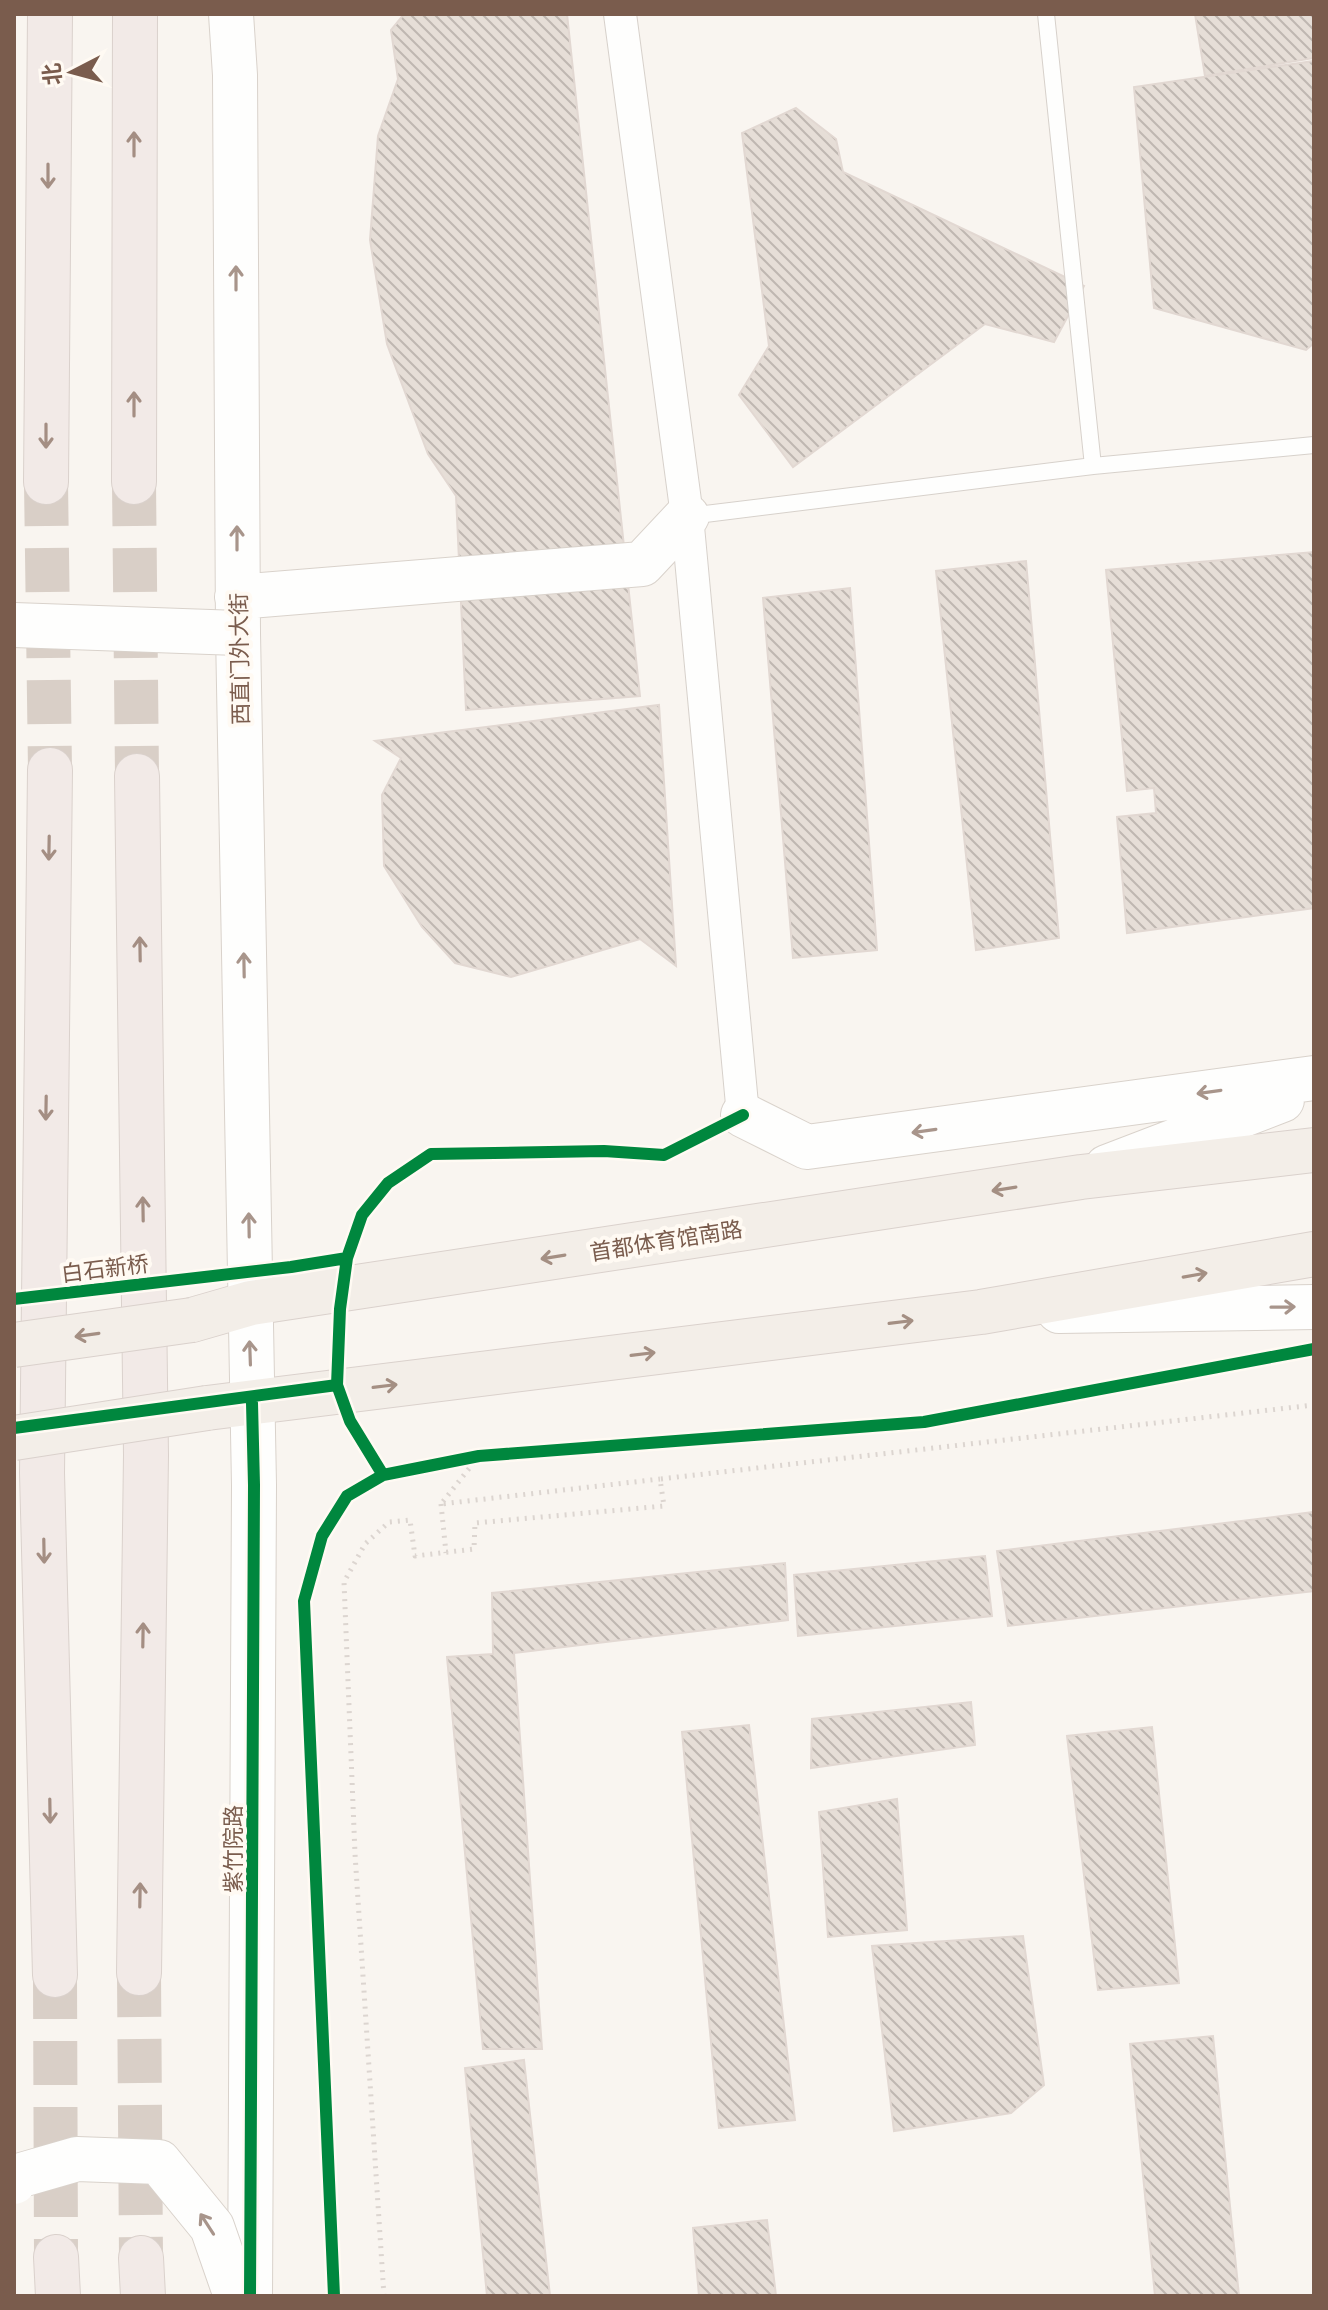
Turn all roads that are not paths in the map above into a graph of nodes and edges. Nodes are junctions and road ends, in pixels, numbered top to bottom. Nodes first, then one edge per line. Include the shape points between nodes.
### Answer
1 (50, 14) edge
2 (135, 14) edge
3 (231, 14) edge
4 (620, 14) edge
5 (1046, 14) edge
6 (1314, 445) edge
7 (1093, 466) junction
8 (46, 482) tunnel mouth
9 (134, 482) tunnel mouth
10 (687, 516) junction
11 (238, 615) junction
12 (14, 625) edge
13 (50, 770) tunnel mouth
14 (137, 776) tunnel mouth
15 (1314, 1078) edge
16 (1314, 1087) edge
17 (743, 1115) joint
18 (1314, 1150) edge
19 (1081, 1177) junction
20 (1314, 1254) edge
21 (251, 1303) junction
22 (1314, 1307) edge
23 (981, 1312) junction
24 (14, 1345) edge
25 (252, 1403) junction
26 (14, 1438) edge
27 (139, 1973) tunnel mouth
28 (55, 1975) tunnel mouth
29 (14, 2182) edge
30 (236, 2296) edge
31 (250, 2296) edge

1 -> 8 highway
9 -> 2 highway
11 -> 3 street, 西直门外大街
4 - 10 street
5 - 7 lane
6 - 7 lane
7 - 10 lane
10 - 11 street via 642,564
10 - 17 street
11 - 12 street, bridge
21 -> 11 street, 西直门外大街
13 -> 28 highway via 42,1473
27 -> 14 highway via 146,1455
15 -> 17 street via 807,1147
16 - 19 street, 首都体育馆南路
18 - 19 main road, 首都体育馆南路
19 -> 21 main road, 首都体育馆南路
23 -> 20 main road
21 -> 24 main road, 首都体育馆南路, bridge via 192,1320
25 -> 21 street, 西直门外大街
23 -> 22 street
25 -> 23 main road
25 - 26 main road, bridge
25 - 31 street, 紫竹院路
30 -> 29 street, bridge via 212,2227 159,2162 77,2159 18,2176

